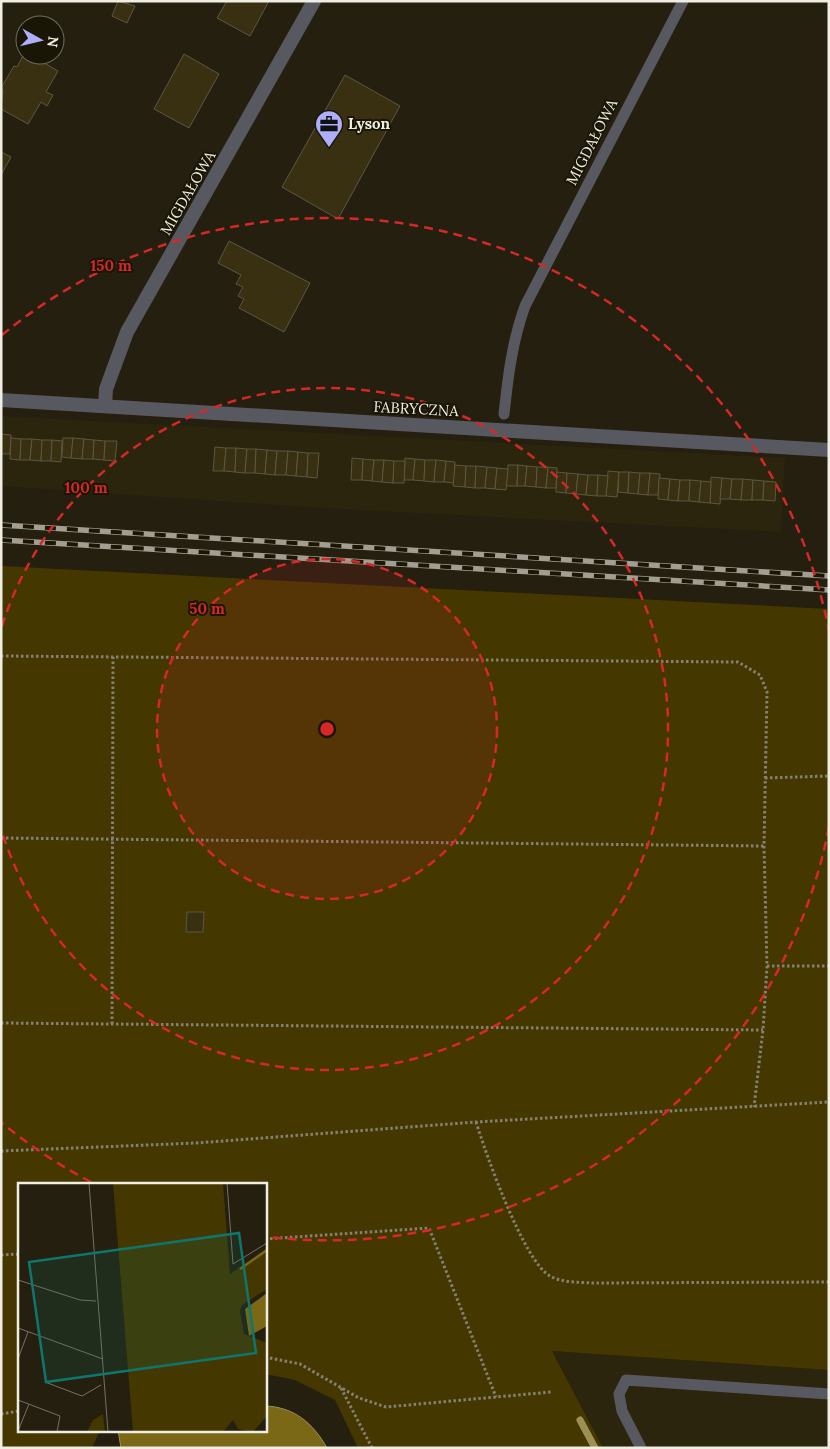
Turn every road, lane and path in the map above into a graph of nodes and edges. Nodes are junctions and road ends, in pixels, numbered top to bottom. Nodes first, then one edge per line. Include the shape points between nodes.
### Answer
1 (314, 1) edge
2 (683, 1) edge
3 (1, 400) edge
4 (105, 406) junction
5 (504, 414) dead end
6 (829, 450) edge
7 (1, 656) edge
8 (113, 657) junction
9 (829, 776) edge
10 (765, 778) junction
11 (1, 838) edge
12 (111, 839) junction
13 (764, 846) junction
14 (766, 966) junction
15 (829, 966) edge
16 (1, 1023) edge
17 (112, 1024) junction
18 (763, 1030) junction
19 (829, 1102) edge
20 (754, 1107) junction
21 (476, 1122) junction
22 (1, 1151) edge
23 (266, 1238) edge
24 (18, 1254) edge
25 (1, 1255) edge
26 (829, 1282) edge
27 (266, 1357) edge
28 (340, 1387) junction
29 (551, 1392) dead end
30 (829, 1394) edge
31 (496, 1397) junction
32 (18, 1411) edge
33 (1, 1414) edge
34 (372, 1448) edge
35 (641, 1448) edge

1 - 4 street, MIGDAŁOWA via 127,332 106,389
2 - 5 lane, MIGDAŁOWA via 525,306 510,359
3 - 4 street, FABRYCZNA
4 - 6 street, FABRYCZNA
7 - 8 path
8 - 10 path via 738,662 760,675 767,692
8 - 12 path
9 - 10 path
10 - 13 path
11 - 12 path
12 - 13 path
12 - 17 path
13 - 14 path
14 - 15 path
14 - 18 path
16 - 17 path
17 - 18 path
18 - 20 path
19 - 20 path
20 - 21 path
21 - 22 path via 196,1143
21 - 26 path via 495,1179 537,1266 551,1277 592,1283
23 - 31 path via 429,1228
24 - 25 path
27 - 28 path via 300,1364
28 - 31 path via 359,1398 386,1407
28 - 34 path
29 - 31 path
30 - 35 lane via 626,1380 619,1394 622,1411
32 - 33 path

